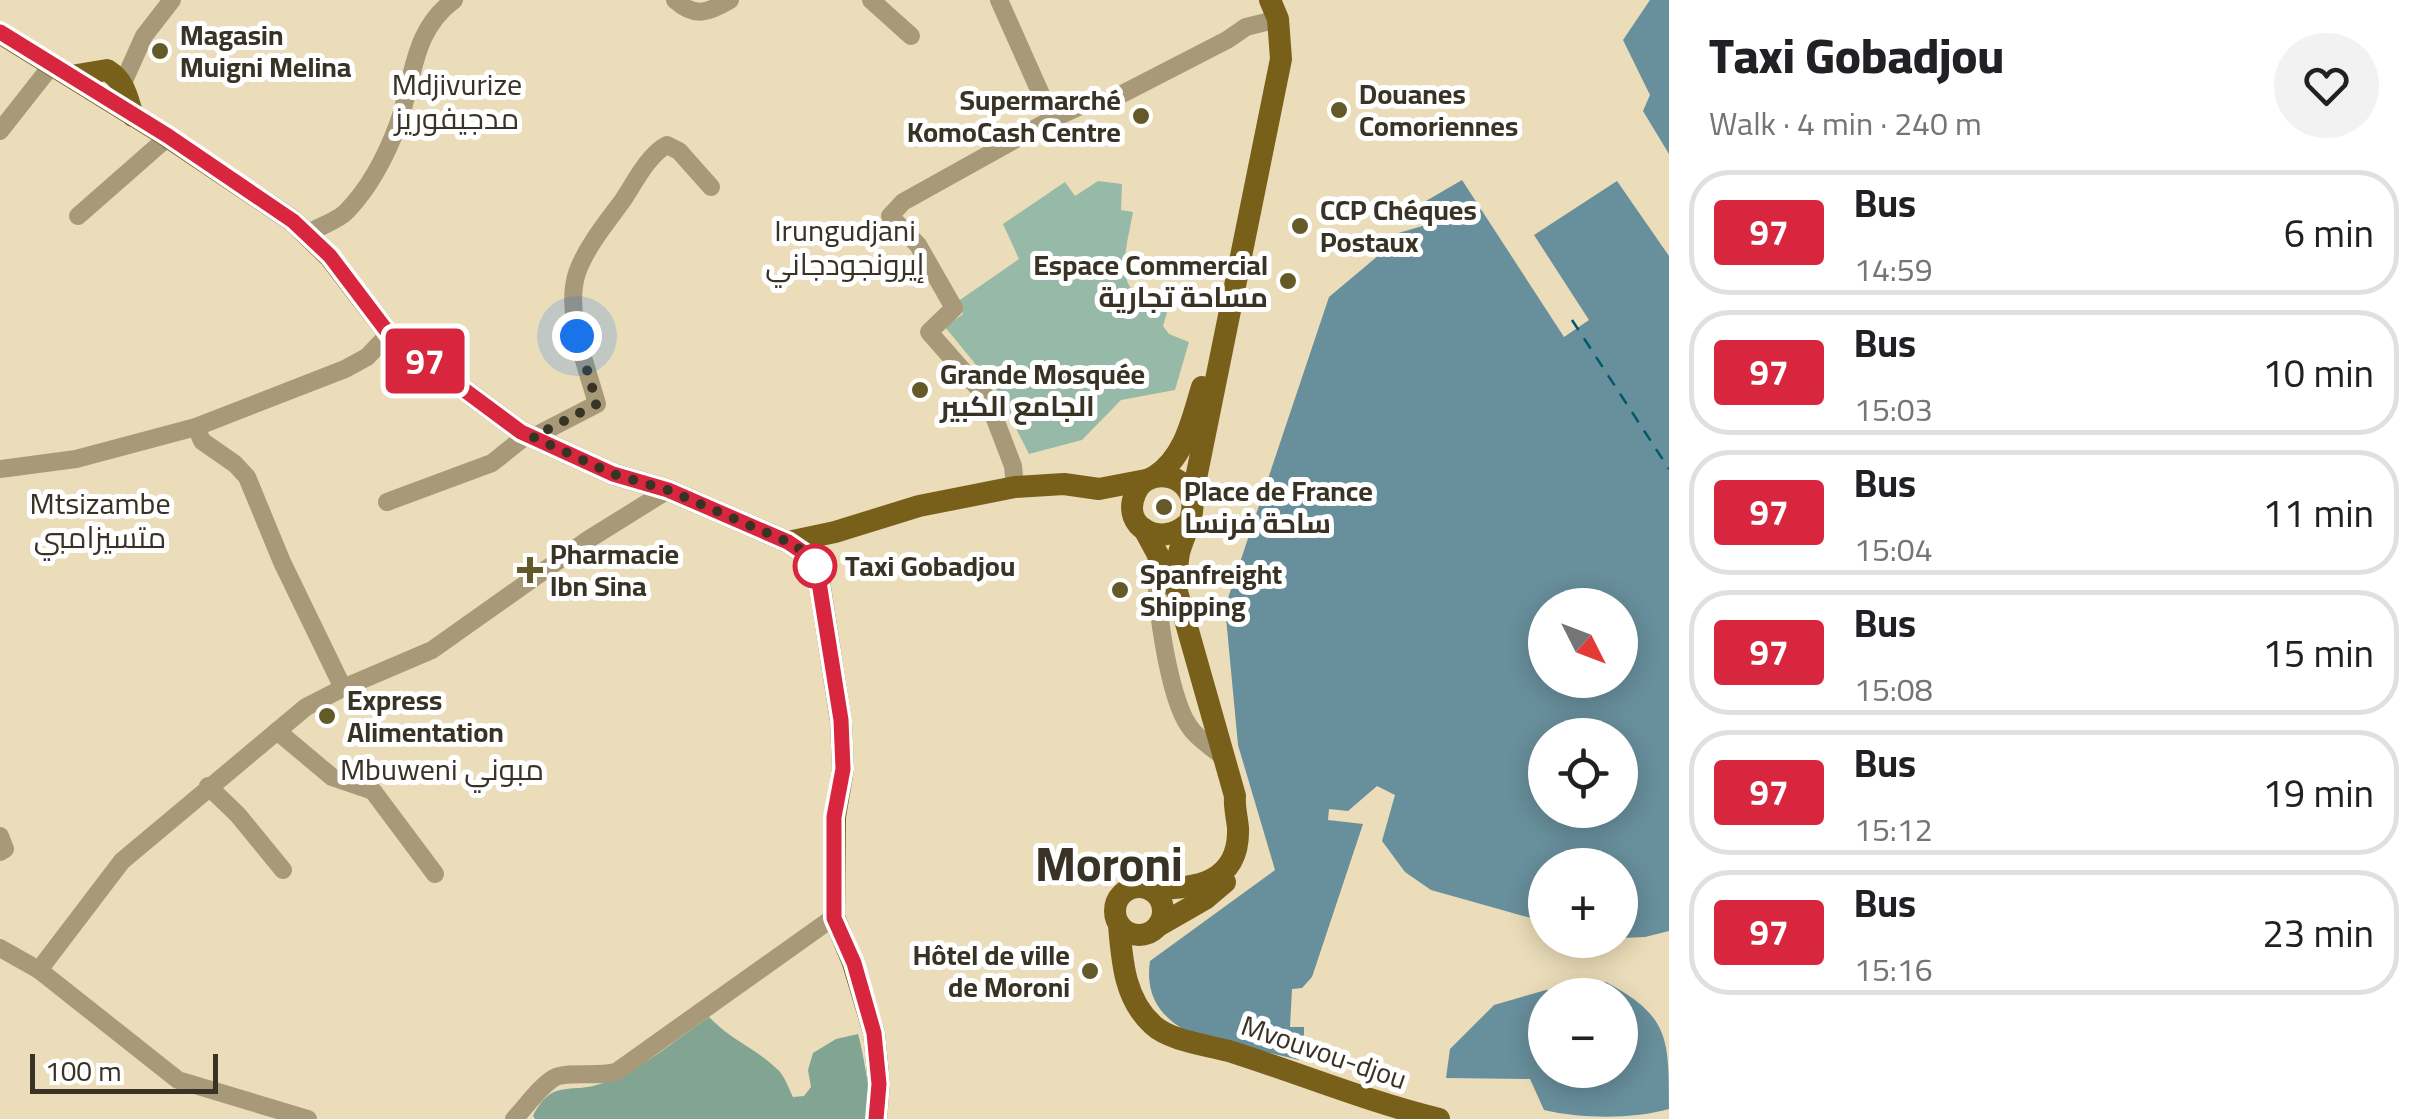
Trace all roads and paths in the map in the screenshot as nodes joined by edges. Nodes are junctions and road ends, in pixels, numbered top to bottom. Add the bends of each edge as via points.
1 (172, 0) edge
2 (454, 0) edge
3 (675, 0) edge
4 (730, 0) edge
5 (871, 0) edge
6 (998, 0) edge
7 (1274, 10) edge
8 (0, 32) edge
9 (910, 36) dead end
10 (62, 70) junction
11 (114, 86) junction
12 (1052, 119) junction
13 (0, 131) edge
14 (168, 136) junction
15 (711, 188) dead end
16 (78, 216) dead end
17 (308, 234) junction
18 (389, 334) junction
19 (1223, 344) junction
20 (196, 428) junction
21 (530, 436) junction
22 (0, 469) edge
23 (1150, 478) junction
24 (1015, 486) junction
25 (1099, 489) junction
26 (668, 490) junction
27 (1192, 498) junction
28 (388, 502) dead end
29 (1138, 522) junction
30 (1186, 525) junction
31 (834, 532) junction
32 (788, 542) junction
33 (1157, 552) junction
34 (814, 564) junction
35 (1176, 588) junction
36 (342, 688) junction
37 (277, 731) junction
38 (1224, 757) junction
39 (208, 786) junction
40 (1235, 796) junction
41 (0, 836) edge
42 (0, 852) edge
43 (283, 870) dead end
44 (435, 874) dead end
45 (1151, 890) junction
46 (834, 918) junction
47 (1119, 924) junction
48 (1154, 929) junction
49 (0, 948) edge
50 (39, 970) junction
51 (1190, 1039) junction
52 (308, 1119) edge
53 (514, 1119) edge
54 (876, 1119) edge
55 (1439, 1119) edge

1 - 11 street
2 - 17 street via 420,41 384,158 344,215
3 - 4 street via 700,14
5 - 9 street
6 - 12 street
7 - 12 street via 1124,93
7 - 19 main road via 1281,59
8 - 10 main road
10 - 11 main road
10 - 11 main road via 92,90
10 - 13 street
11 - 14 main road via 133,116
12 - 24 street via 902,202 890,216 918,246 954,308 929,332 987,398
14 - 16 street
14 - 17 main road
15 - 21 street via 679,151 667,145 658,150 599,234 575,285 577,336 597,404
17 - 18 main road
18 - 20 street via 345,370
18 - 21 main road
19 - 23 main road via 1181,447
19 - 27 main road
20 - 22 street via 76,459
20 - 36 street via 202,441 247,477
21 - 26 main road via 613,474
21 - 28 street via 492,464
23 - 25 main road
23 - 27 main road via 1182,482
23 - 29 main road via 1134,495
24 - 25 main road
24 - 31 main road
25 - 29 main road
26 - 32 main road
26 - 36 street via 432,650
27 - 30 main road
29 - 30 main road via 1152,534 1170,535
29 - 33 main road
30 - 35 main road
31 - 32 main road
31 - 34 main road
32 - 34 main road
33 - 35 main road
33 - 38 street via 1153,578 1183,716
34 - 46 main road via 841,720
35 - 38 main road
36 - 37 street
37 - 39 street
37 - 44 street via 332,776 373,791
38 - 40 main road
39 - 43 street
39 - 50 street via 122,861
40 - 45 main road via 1237,840 1225,869 1205,884
40 - 48 main road via 1250,832 1243,857 1220,888
41 - 42 street
45 - 47 main road via 1135,887 1121,894
45 - 48 main road via 1163,906
46 - 53 street via 616,1072 554,1078
46 - 54 main road via 874,1033
47 - 48 main road via 1137,935
47 - 51 main road, Mvouvou-djou via 1122,963 1138,1006 1165,1034
48 - 51 main road, Mvouvou-djou via 1136,954 1138,979 1154,1014
49 - 50 street
50 - 52 street via 178,1080
51 - 55 main road, Mvouvou-djou

